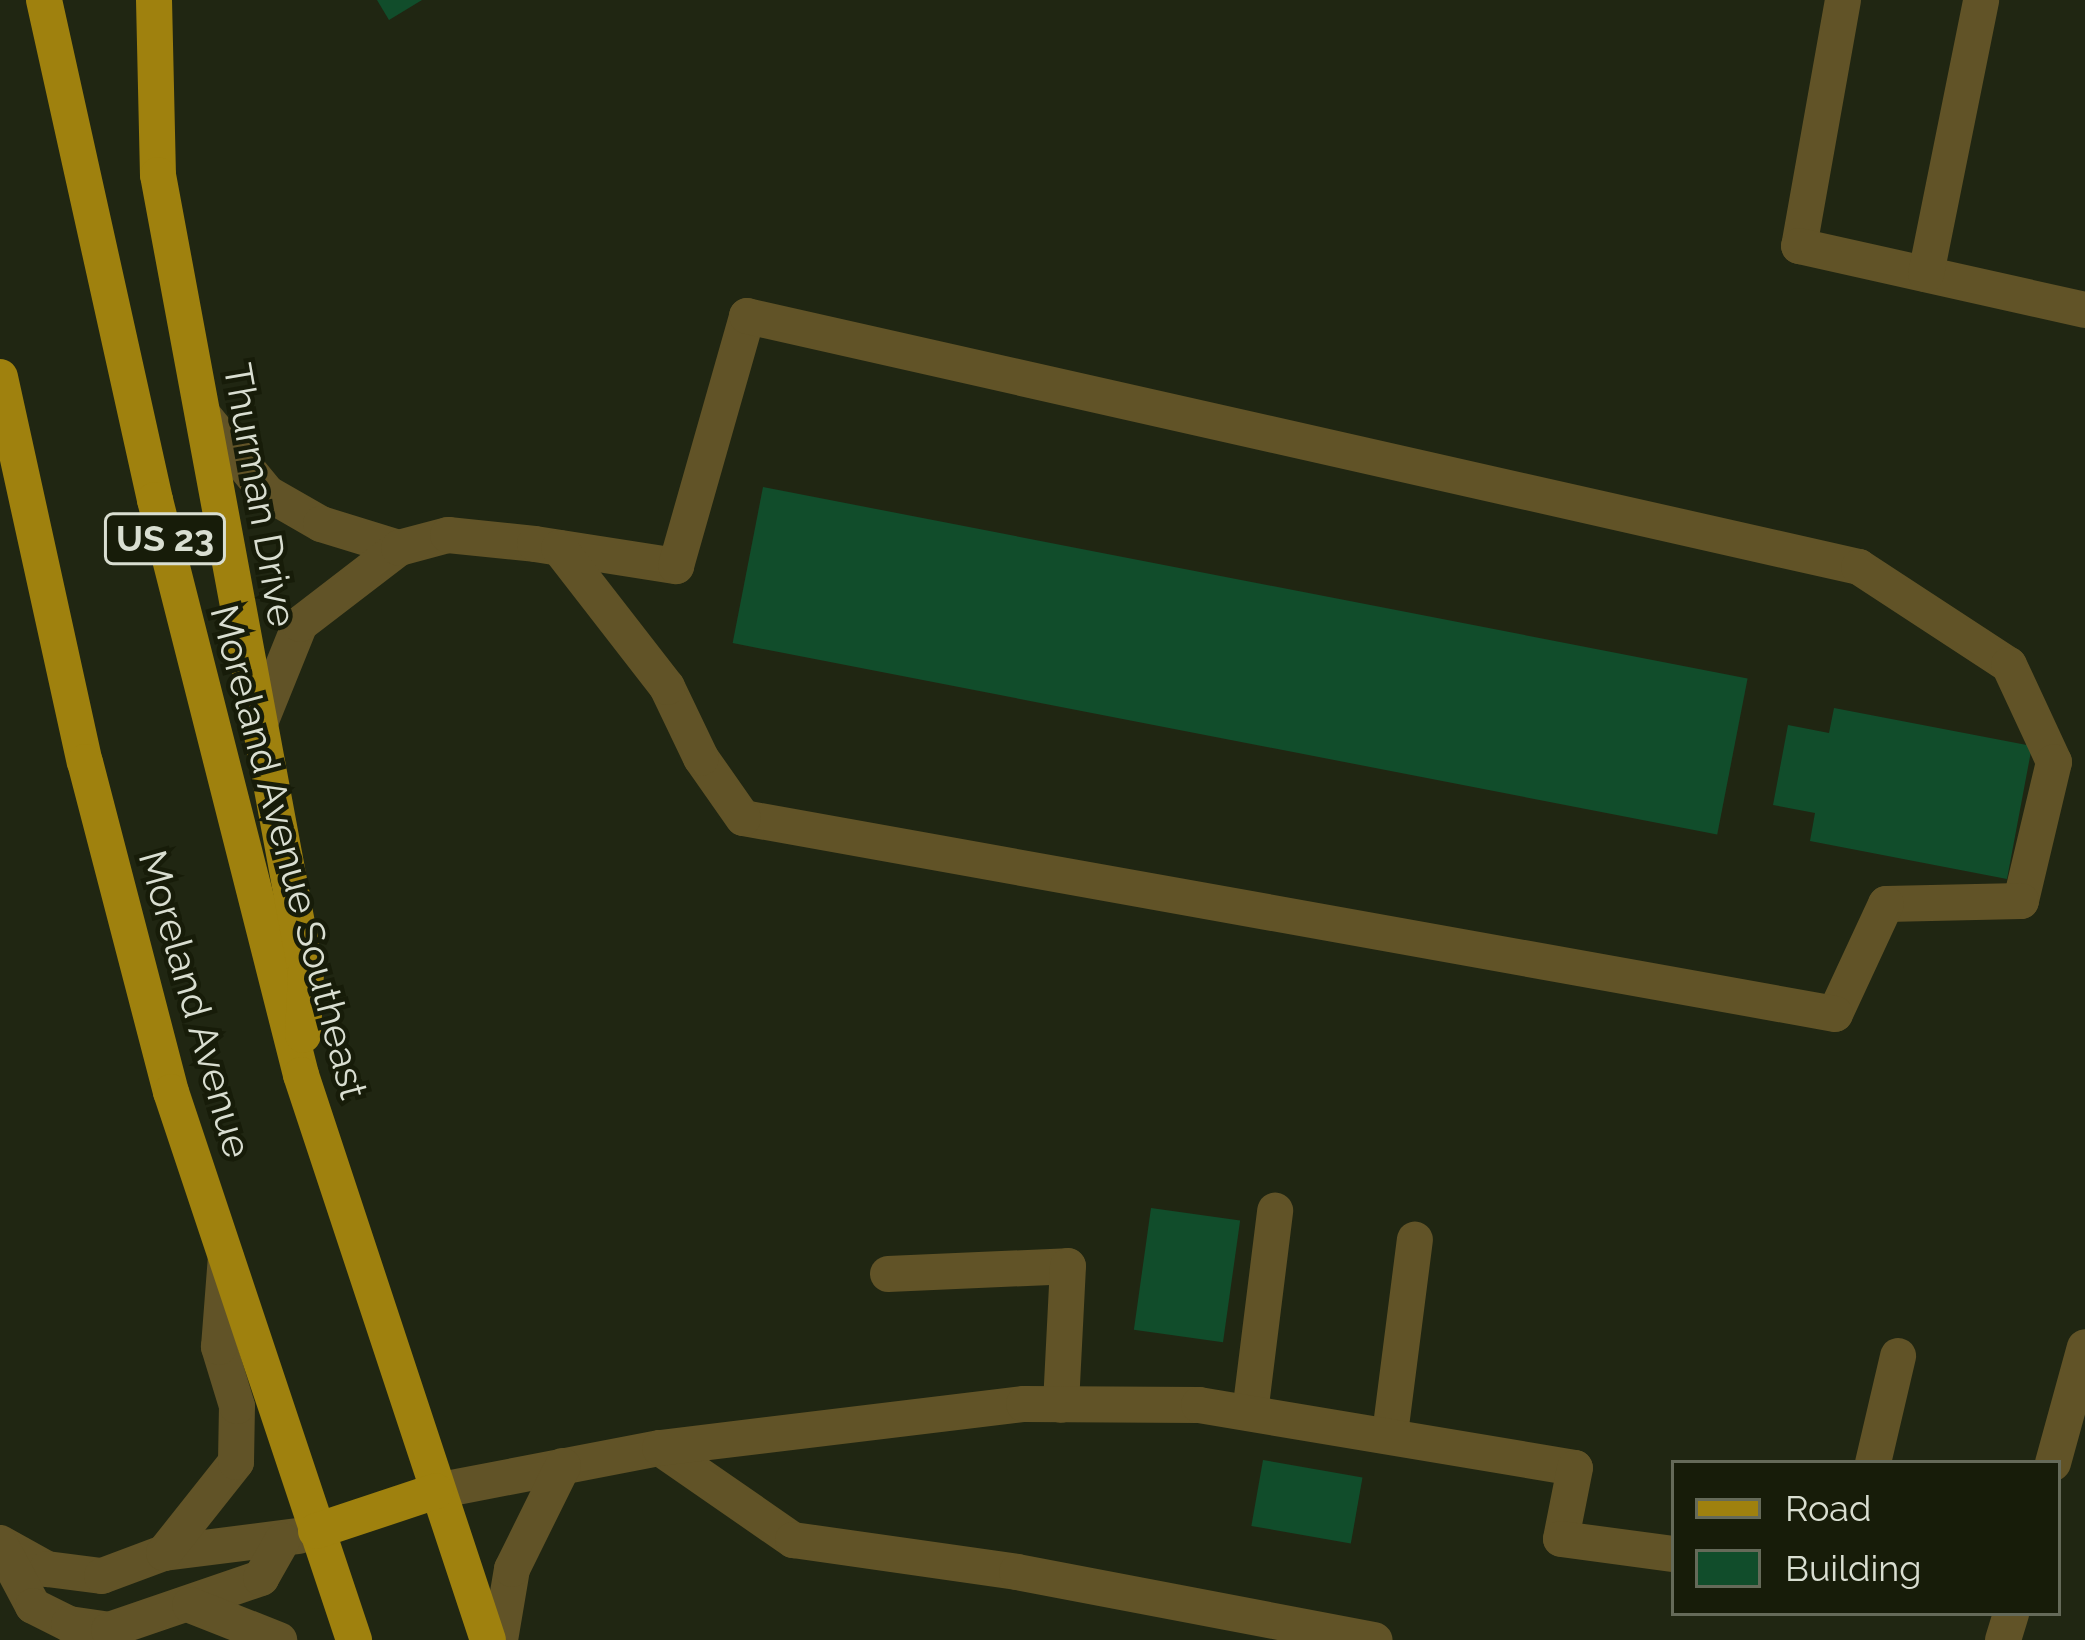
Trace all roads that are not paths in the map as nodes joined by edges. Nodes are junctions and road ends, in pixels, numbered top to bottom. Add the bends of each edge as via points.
1 (44, 0) edge
2 (154, 0) edge
3 (1843, 0) edge
4 (1981, 0) edge
5 (1926, 274) junction
6 (2085, 310) edge
7 (0, 377) edge
8 (203, 415) junction
9 (399, 548) junction
10 (559, 548) junction
11 (260, 722) junction
12 (301, 1075) junction
13 (1275, 1211) dead end
14 (1415, 1240) dead end
15 (226, 1257) junction
16 (888, 1274) dead end
17 (2085, 1347) edge
18 (1898, 1356) dead end
19 (1061, 1405) junction
20 (1250, 1413) junction
21 (1390, 1434) junction
22 (660, 1448) junction
23 (1874, 1460) edge
24 (2054, 1460) edge
25 (563, 1466) junction
26 (436, 1491) junction
27 (299, 1536) junction
28 (0, 1544) edge
29 (164, 1553) junction
30 (1671, 1554) edge
31 (190, 1605) junction
32 (1367, 1639) edge
33 (279, 1640) edge
34 (354, 1640) edge
35 (488, 1640) edge
36 (500, 1640) edge

1 - 12 main road, Moreland Avenue Southeast / US 23 via 155,500
2 - 8 main road, Thurman Drive via 158,176
3 - 5 street via 1799,246
4 - 5 street
5 - 6 street
7 - 15 main road, Moreland Avenue / US 23 via 85,762 171,1092
8 - 9 street via 267,493 321,524
8 - 11 main road, Thurman Drive
9 - 10 street via 448,535
9 - 11 street via 300,624
10 - 10 street via 676,566 747,316 1859,567 2009,664 2054,762 2021,901 1886,904 1835,1014 743,818 700,758 667,687
11 - 12 main road, Thurman Drive via 306,972
12 - 26 main road, Moreland Avenue Southeast / US 23
13 - 20 street
14 - 21 street
15 - 27 main road, Moreland Avenue / US 23
15 - 29 street via 219,1347 236,1406 236,1462
16 - 19 street via 1068,1266
17 - 24 street
18 - 23 street
19 - 20 street
19 - 22 street
20 - 21 street
21 - 30 street via 1575,1468 1561,1539
22 - 25 street
22 - 32 street via 793,1540
25 - 26 street
25 - 36 street via 512,1569
26 - 27 main road
26 - 35 main road, Moreland Avenue Southeast / US 23
27 - 29 street via 243,1537
27 - 31 street via 261,1578
27 - 34 main road, Moreland Avenue / US 23
28 - 29 street via 47,1569 102,1576
28 - 31 street via 33,1606 69,1624 109,1630
31 - 33 street

